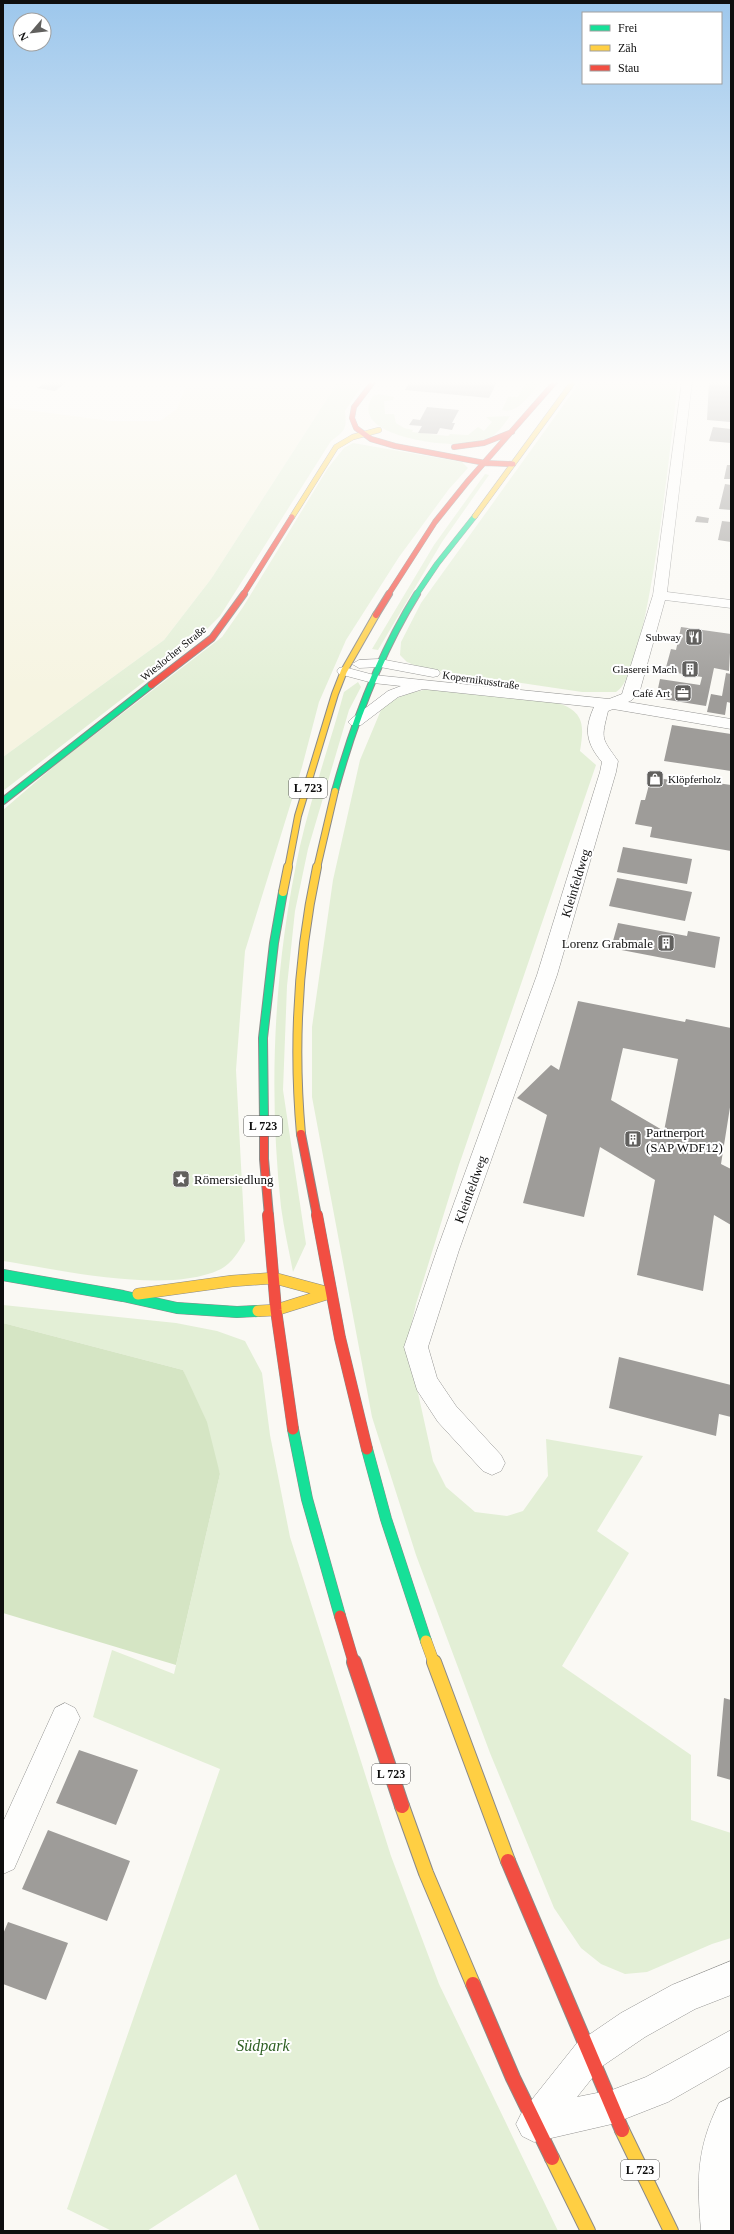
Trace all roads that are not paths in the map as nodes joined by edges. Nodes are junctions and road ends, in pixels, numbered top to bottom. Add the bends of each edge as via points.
1 (310, 486) edge
2 (464, 486) edge
3 (496, 486) edge
4 (674, 486) edge
5 (660, 595) junction
6 (731, 604) edge
7 (380, 663) junction
8 (346, 668) junction
9 (374, 679) junction
10 (423, 685) junction
11 (613, 704) junction
12 (356, 722) junction
13 (731, 724) edge
14 (3, 801) edge
15 (3, 1275) edge
16 (274, 1278) junction
17 (330, 1293) junction
18 (123, 1296) junction
19 (276, 1310) junction
20 (492, 1463) dead end
21 (65, 1718) dead end
22 (3, 1858) edge
23 (731, 1978) edge
24 (731, 2047) edge
25 (589, 2055) junction
26 (612, 2108) junction
27 (731, 2115) edge
28 (534, 2124) junction
29 (588, 2231) edge
30 (672, 2231) edge
31 (719, 2231) edge

1 - 14 main road, Wieslocher Straße via 235,608 212,638
2 - 8 main road, L 723 via 435,522 389,592
3 - 7 main road, L 723 via 426,581
4 - 5 street, Kleinfeldweg
5 - 6 street
5 - 11 street, Kleinfeldweg via 632,690 626,697
7 - 8 street, Kopernikusstraße
7 - 9 main road, L 723
7 - 11 street, Kopernikusstraße via 549,689
8 - 9 street, Kopernikusstraße
8 - 16 main road, L 723 via 335,694 298,816 270,973 263,1038 264,1151
9 - 10 street, Kopernikusstraße
9 - 12 main road, L 723
10 - 11 street, Kopernikusstraße
10 - 12 street, Kopernikusstraße via 393,694
11 - 13 street, Kopernikusstraße
11 - 20 street, Kleinfeldweg via 601,708 594,736 595,743 610,761 608,772 549,967 416,1347 426,1382 447,1414
12 - 17 main road, L 723 via 330,802 317,863 297,1006 296,1070 303,1139
15 - 18 main road
16 - 17 main road
16 - 18 main road
16 - 19 main road, L 723
17 - 19 main road
17 - 25 main road, L 723 via 351,1395 403,1573 516,1881
18 - 19 main road via 177,1308 237,1312
19 - 28 main road, L 723 via 289,1411 307,1500 328,1581 373,1723 426,1873
21 - 22 street
23 - 25 street via 684,1997 633,2025
24 - 26 street via 656,2090
25 - 26 main road, L 723
25 - 28 street
26 - 28 street
26 - 30 main road, L 723
27 - 31 street via 724,2128 715,2163
28 - 29 main road, L 723

